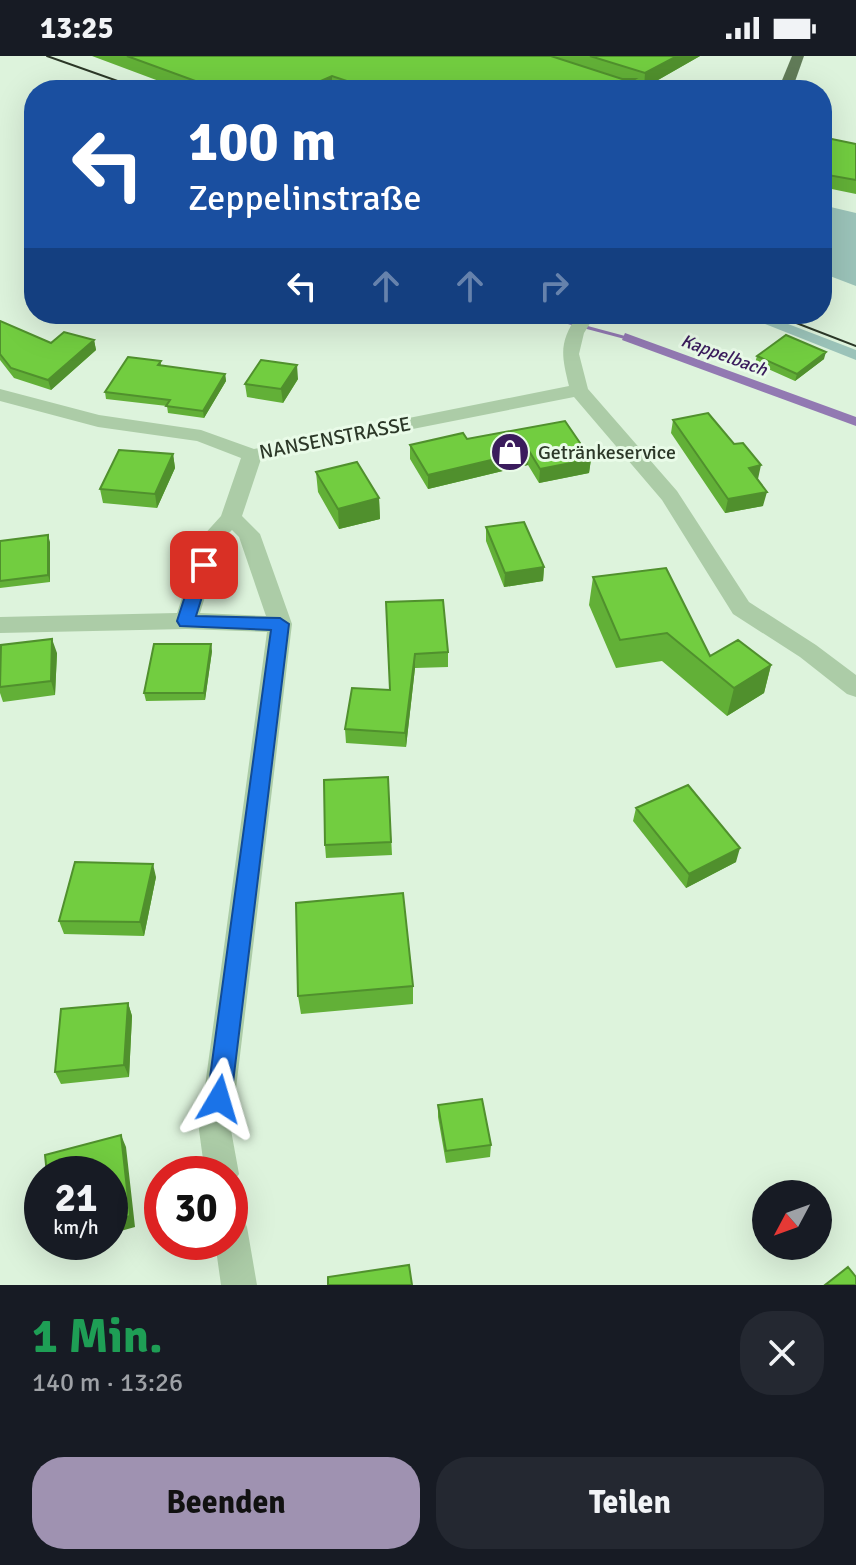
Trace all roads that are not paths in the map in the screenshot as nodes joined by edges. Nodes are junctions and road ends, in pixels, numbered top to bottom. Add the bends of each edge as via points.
1 (798, 56) edge
2 (789, 80) edge
3 (581, 324) edge
4 (579, 390) junction
5 (0, 395) edge
6 (252, 455) junction
7 (231, 518) junction
8 (186, 621) junction
9 (280, 624) junction
10 (0, 625) edge
11 (856, 688) edge
12 (219, 1156) edge
13 (235, 1260) edge
14 (239, 1285) edge

1 - 2 main road
3 - 4 street via 570,354
4 - 6 street, NANSENSTRASSE
4 - 11 street via 670,496 741,608
5 - 6 street, NANSENSTRASSE via 98,421 201,436
6 - 7 street
7 - 8 street via 213,537
7 - 9 street via 249,534
8 - 9 street
8 - 10 street
9 - 12 street via 215,1130
13 - 14 street

